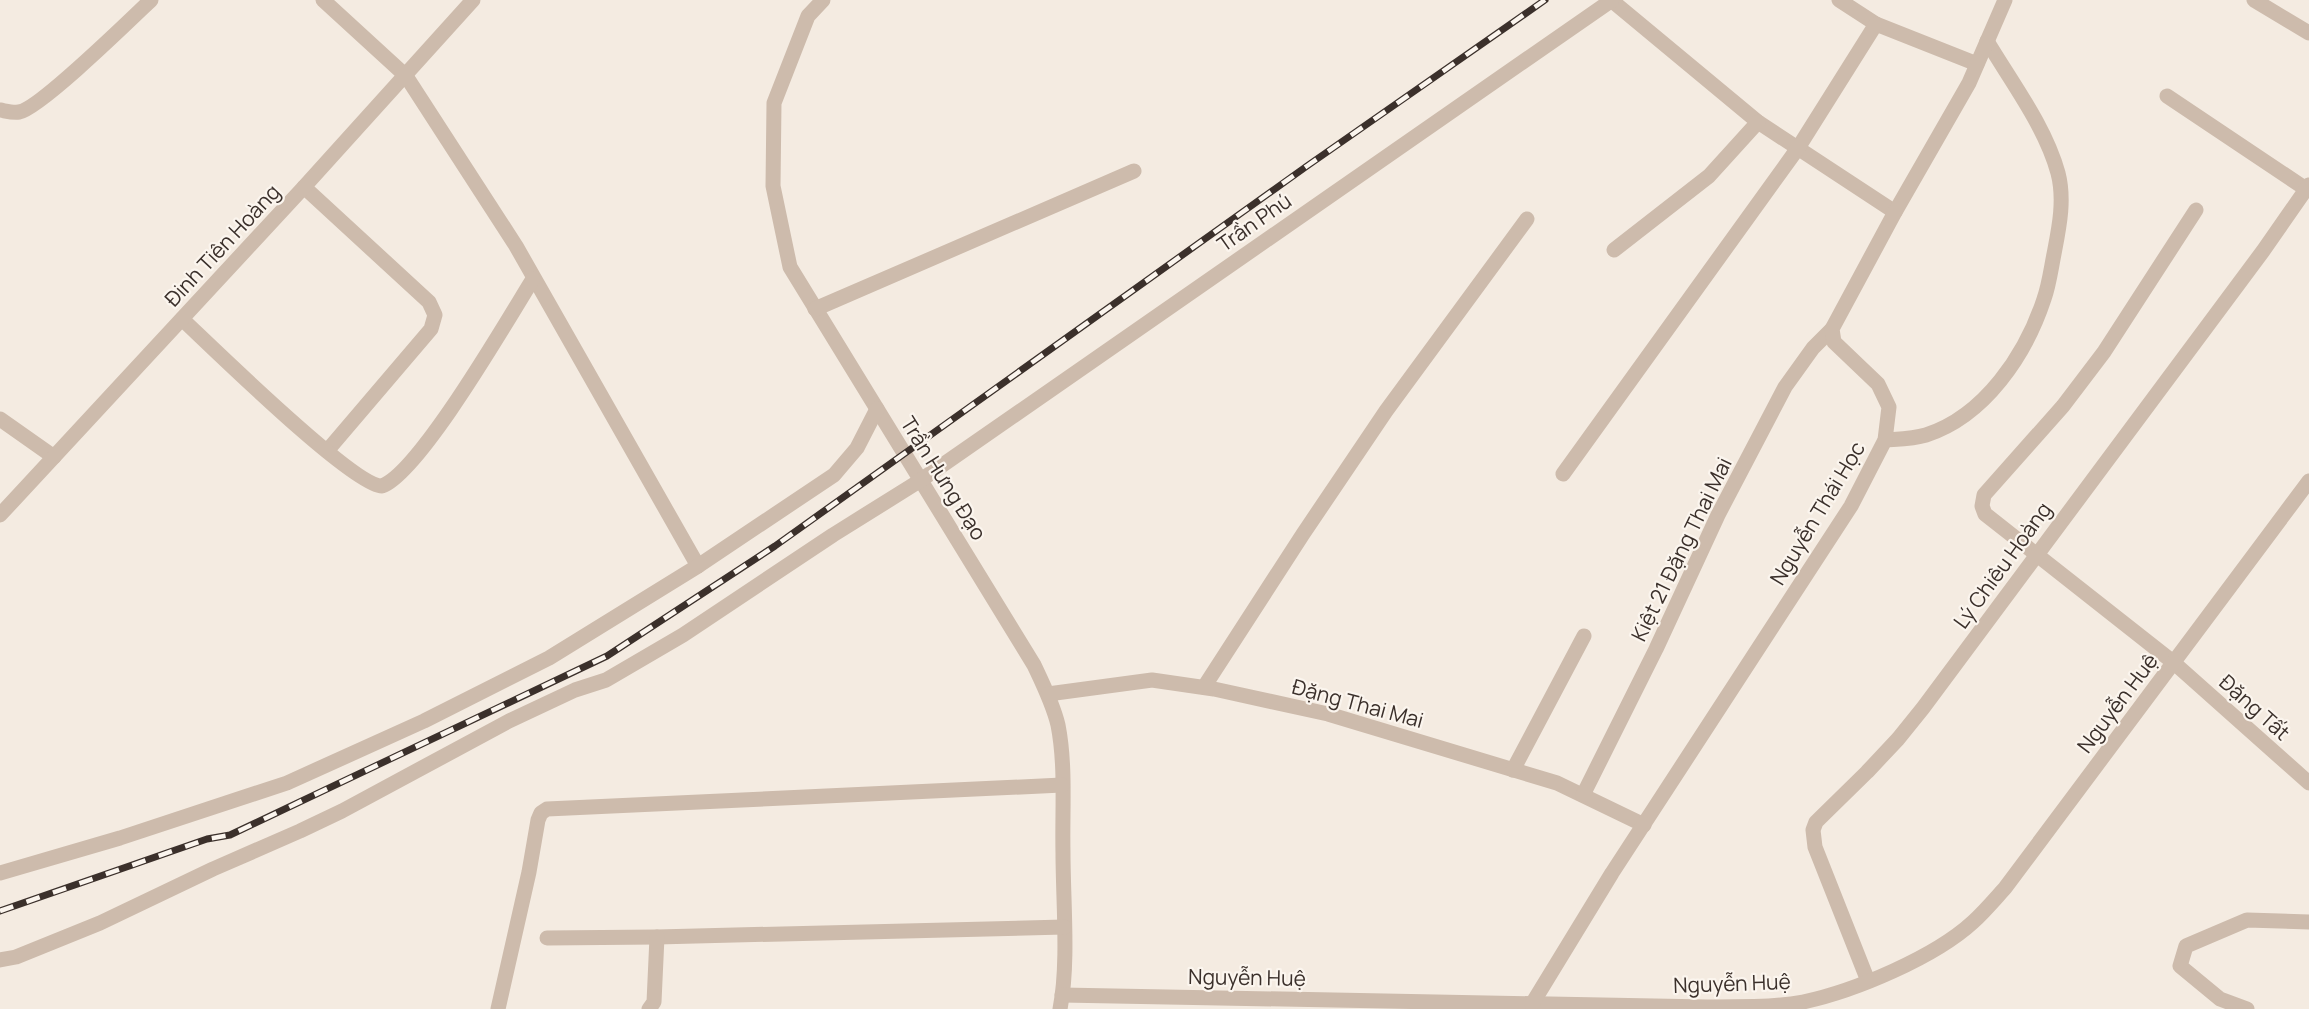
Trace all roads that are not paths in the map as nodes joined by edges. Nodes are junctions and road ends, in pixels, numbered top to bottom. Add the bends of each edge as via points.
1 (151, 0) edge
2 (323, 0) edge
3 (473, 0) edge
4 (823, 0) edge
5 (1612, 0) edge
6 (1839, 0) edge
7 (2005, 0) edge
8 (2254, 0) edge
9 (1876, 24) junction
10 (2309, 33) edge
11 (1987, 41) junction
12 (1977, 64) junction
13 (406, 76) junction
14 (2167, 96) dead end
15 (0, 110) edge
16 (1758, 122) junction
17 (1798, 148) junction
18 (1134, 171) dead end
19 (304, 187) junction
20 (2308, 187) edge
21 (2196, 210) dead end
22 (1895, 212) junction
23 (1527, 219) dead end
24 (1614, 250) dead end
25 (533, 279) junction
26 (815, 309) junction
27 (182, 319) junction
28 (1832, 329) junction
29 (877, 410) junction
30 (0, 419) edge
31 (1886, 440) junction
32 (327, 451) junction
33 (54, 457) junction
34 (1563, 474) dead end
35 (921, 480) junction
36 (2309, 481) edge
37 (0, 515) edge
38 (2036, 554) junction
39 (698, 566) junction
40 (1584, 636) dead end
41 (2173, 662) junction
42 (1204, 687) junction
43 (1048, 694) junction
44 (1512, 770) junction
45 (2309, 783) edge
46 (1062, 785) junction
47 (1583, 795) junction
48 (1644, 825) junction
49 (0, 873) edge
50 (2309, 922) edge
51 (1064, 927) junction
52 (657, 937) junction
53 (547, 938) dead end
54 (0, 960) edge
55 (1868, 981) junction
56 (1062, 1004) edge
57 (1532, 1004) junction
58 (1707, 1008) edge
59 (498, 1009) edge
60 (650, 1009) edge
61 (2247, 1009) edge

1 - 15 street via 36,102 20,112
2 - 13 street
3 - 13 street, Đinh Tiên Hoàng
4 - 26 street, Trần Hưng Đạo via 808,16 774,103 772,186 790,267
5 - 16 street
5 - 35 street, Trần Phú
6 - 9 street
7 - 11 street
8 - 10 street
9 - 12 street
9 - 17 street
11 - 12 street
11 - 31 street via 2033,118 2059,181 2061,212 2045,298 2018,355 1978,404 1933,432
12 - 22 street
13 - 19 street, Đinh Tiên Hoàng
13 - 25 street via 516,246
14 - 20 street
16 - 17 street
16 - 24 street via 1709,176
17 - 22 street
17 - 34 street
18 - 26 street
19 - 27 street, Đinh Tiên Hoàng
19 - 32 street via 429,302 435,315 431,329
20 - 38 street, Lý Chiêu Hoàng
21 - 38 street, Đặng Tất via 2104,352 2063,406 1984,495 1984,514
22 - 28 street
23 - 42 street via 1386,411
25 - 32 street via 459,397 398,476 377,486
25 - 39 street
26 - 29 street, Trần Hưng Đạo
27 - 32 street
27 - 33 street, Đinh Tiên Hoàng
28 - 31 street, Nguyễn Thái Học via 1834,342 1878,384 1889,407
28 - 47 street, Kiệt 21 Đặng Thai Mai via 1785,387 1718,514
29 - 35 street, Trần Hưng Đạo
29 - 39 street via 857,448 834,475
30 - 33 street
31 - 48 street, Nguyễn Thái Học via 1851,506
33 - 37 street, Đinh Tiên Hoàng
35 - 43 street, Trần Hưng Đạo via 1035,665
35 - 54 street, Trần Phú via 683,635 606,680 509,721 300,831 100,923
36 - 41 street, Nguyễn Huệ
38 - 41 street, Đặng Tất
38 - 55 street, Lý Chiêu Hoàng via 1899,739 1816,822 1815,847
39 - 49 street via 549,658 424,721 287,783
40 - 44 street
41 - 45 street, Đặng Tất
41 - 55 street, Nguyễn Huệ via 2006,888 1972,923 1930,952
42 - 43 street, Đặng Thai Mai via 1152,680
42 - 44 street, Đặng Thai Mai via 1328,714
43 - 46 street, Trần Hưng Đạo via 1058,724
44 - 47 street, Đặng Thai Mai
46 - 51 street, Trần Hưng Đạo
46 - 59 street via 547,809 538,819
47 - 48 street, Đặng Thai Mai
48 - 57 street, Nguyễn Thái Học
50 - 61 street via 2247,920 2186,946 2180,966 2220,999
51 - 52 street
51 - 56 street, Trần Hưng Đạo
52 - 53 street
52 - 60 street via 654,1002
55 - 58 street, Nguyễn Huệ via 1803,1002
56 - 57 street, Nguyễn Huệ
57 - 58 street, Nguyễn Huệ

